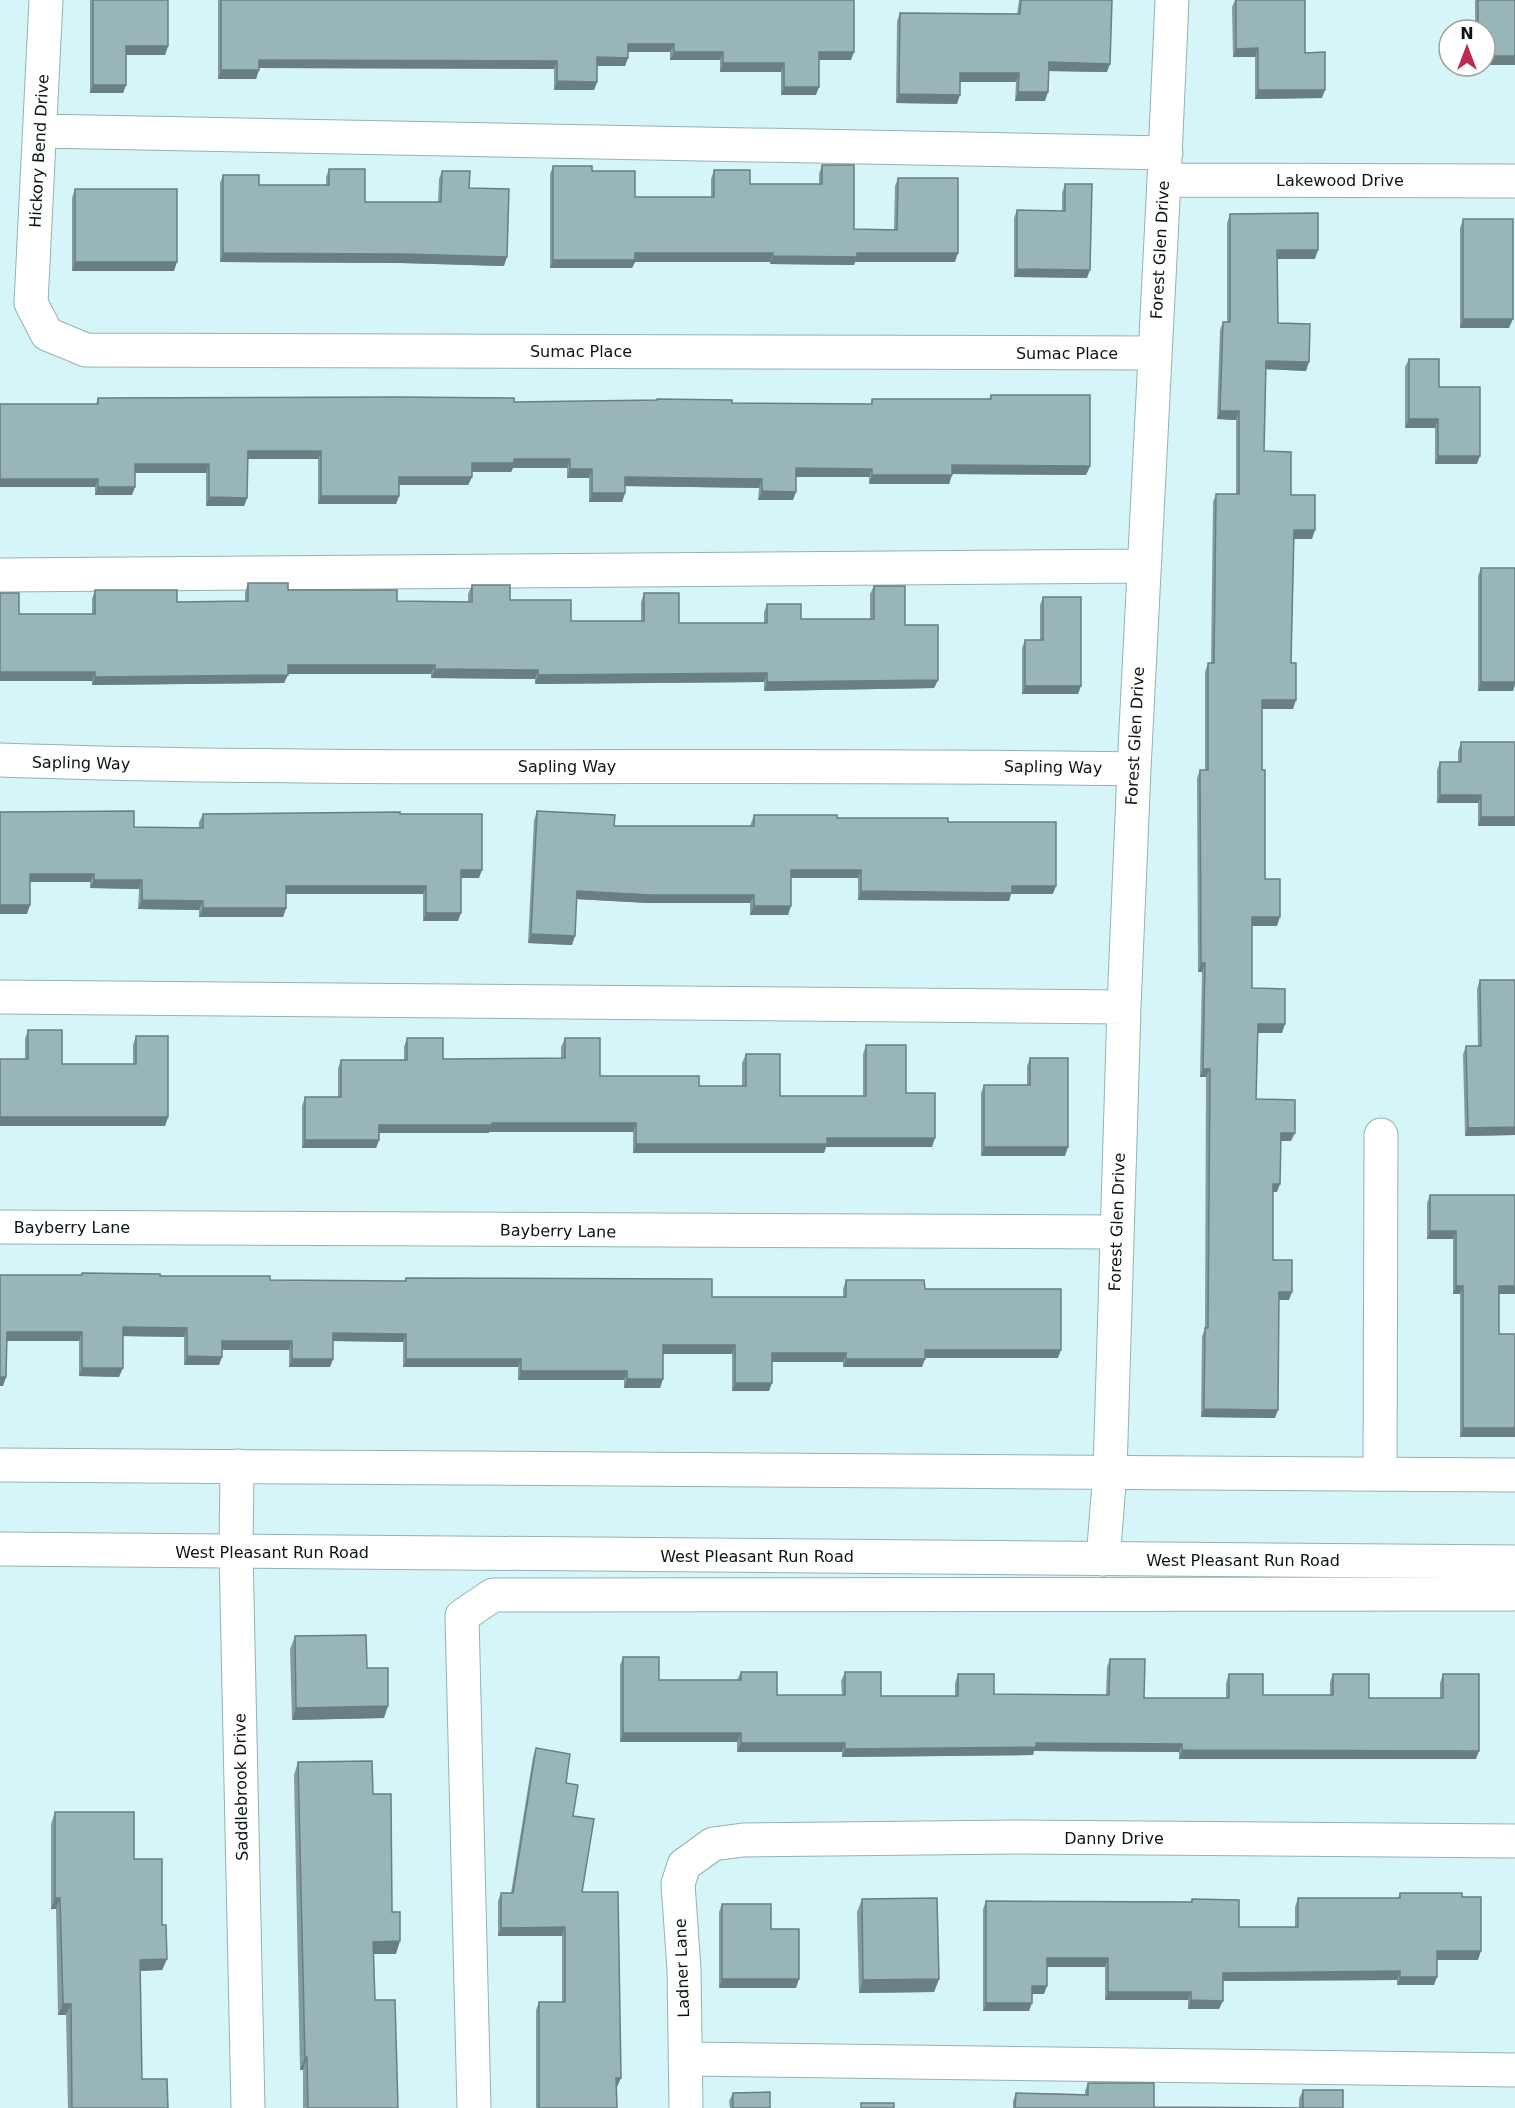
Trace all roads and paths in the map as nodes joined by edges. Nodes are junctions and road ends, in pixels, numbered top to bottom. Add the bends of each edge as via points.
1 (46, 0) edge
2 (1172, 0) edge
3 (40, 131) junction
4 (1165, 166) junction
5 (1515, 181) edge
6 (31, 303) joint
7 (1154, 353) junction
8 (1143, 566) junction
9 (0, 575) edge
10 (0, 760) edge
11 (1134, 769) junction
12 (0, 997) edge
13 (1124, 1007) junction
14 (1382, 1136) dead end
15 (0, 1227) edge
16 (1116, 1232) junction
17 (0, 1465) edge
18 (237, 1466) junction
19 (1110, 1472) junction
20 (1380, 1474) junction
21 (1515, 1475) edge
22 (0, 1549) edge
23 (236, 1551) junction
24 (1103, 1559) junction
25 (1515, 1562) edge
26 (1515, 1594) edge
27 (1515, 1841) edge
28 (713, 1844) joint
29 (685, 2059) junction
30 (1515, 2070) edge
31 (248, 2108) edge
32 (474, 2108) edge
33 (686, 2108) edge

1 - 3 street, Hickory Bend Drive
2 - 4 street, Forest Glen Drive
3 - 4 street, Lakewood Drive
3 - 6 street, Hickory Bend Drive
4 - 5 street, Lakewood Drive
4 - 7 street, Forest Glen Drive
6 - 7 street, Sumac Place via 47,334 86,350
7 - 8 street, Forest Glen Drive
8 - 9 street
8 - 11 street, Forest Glen Drive
10 - 11 street, Sapling Way via 354,766 952,765
11 - 13 street, Forest Glen Drive
12 - 13 street
13 - 16 street, Forest Glen Drive
14 - 20 street
15 - 16 street, Bayberry Lane
16 - 19 street, Forest Glen Drive
17 - 18 street
18 - 19 street
18 - 23 street, Saddlebrook Drive
19 - 20 street
19 - 24 street, Forest Glen Drive
20 - 21 street
22 - 23 street, West Pleasant Run Road
23 - 24 street, West Pleasant Run Road
23 - 31 street, Saddlebrook Drive
24 - 25 street, West Pleasant Run Road
26 - 32 street via 493,1594 462,1616
27 - 28 street, Danny Drive via 1015,1837 743,1840
28 - 29 street, Ladner Lane via 684,1864 678,1884
29 - 30 street
29 - 33 street, Ladner Lane

